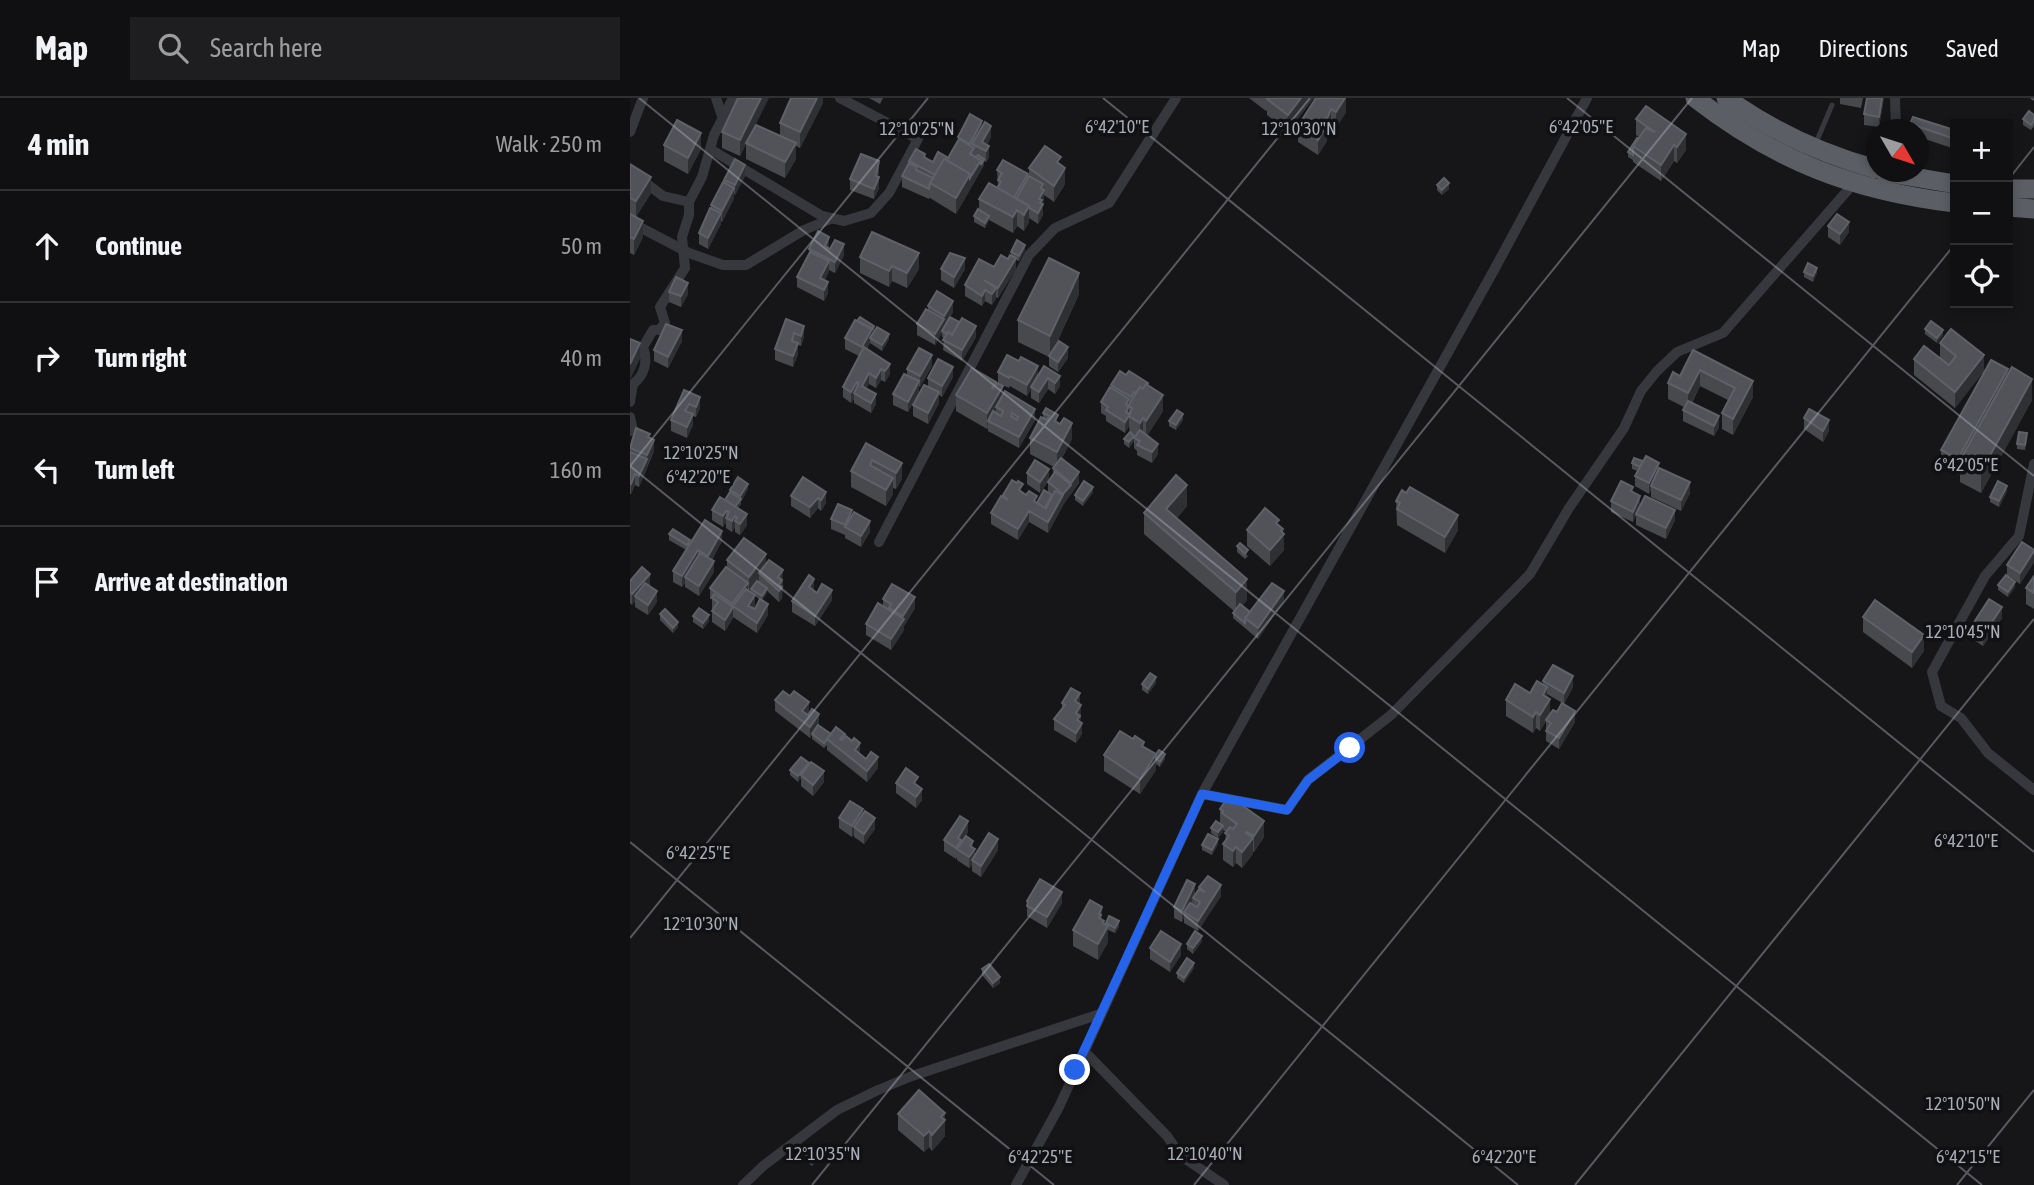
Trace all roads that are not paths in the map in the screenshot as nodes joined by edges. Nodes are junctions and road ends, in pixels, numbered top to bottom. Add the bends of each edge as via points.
1 (643, 98) edge
2 (716, 98) edge
3 (733, 98) edge
4 (840, 98) edge
5 (1176, 98) edge
6 (1587, 98) edge
7 (1695, 98) edge
8 (1726, 98) edge
9 (1897, 99) edge
10 (1832, 105) dead end
11 (723, 118) junction
12 (1896, 119) edge
13 (630, 132) edge
14 (1814, 148) junction
15 (710, 149) junction
16 (1866, 165) edge
17 (630, 172) edge
18 (1929, 179) edge
19 (1854, 183) junction
20 (1950, 183) edge
21 (2013, 189) edge
22 (2034, 189) edge
23 (689, 202) junction
24 (1950, 202) edge
25 (2013, 207) edge
26 (2034, 209) edge
27 (833, 218) junction
28 (630, 222) edge
29 (683, 249) junction
30 (630, 402) edge
31 (630, 416) edge
32 (630, 431) edge
33 (2034, 464) edge
34 (879, 542) dead end
35 (2034, 790) edge
36 (1202, 794) junction
37 (1100, 1013) junction
38 (1084, 1051) junction
39 (743, 1185) edge
40 (1016, 1185) edge
41 (1224, 1185) edge

1 - 13 street
2 - 11 street
3 - 11 street
4 - 27 street via 918,139 889,193 871,213 844,221
5 - 34 street via 1109,203 1055,228 1028,255
6 - 36 street
7 - 19 highway via 1779,154
8 - 14 highway
9 - 12 street
10 - 14 lane
11 - 15 street
14 - 16 highway
15 - 23 street
15 - 27 street via 822,216
17 - 23 street via 663,196
18 - 20 highway
19 - 24 highway
19 - 36 street via 1723,333 1677,352 1657,371 1536,566 1391,716 1308,780 1287,810
21 - 22 highway
23 - 29 street
25 - 26 highway
27 - 29 street via 746,265 723,265
28 - 29 street
29 - 30 street via 684,268 660,307 665,323 653,330 643,347 646,361 641,378 633,384
31 - 32 street via 634,430
33 - 35 street via 2019,536 1985,576 1932,672 1941,706 1961,718 1988,753
36 - 37 street
37 - 38 street
37 - 39 street via 878,1090 837,1110
38 - 40 street
38 - 41 street via 1159,1127 1180,1155

